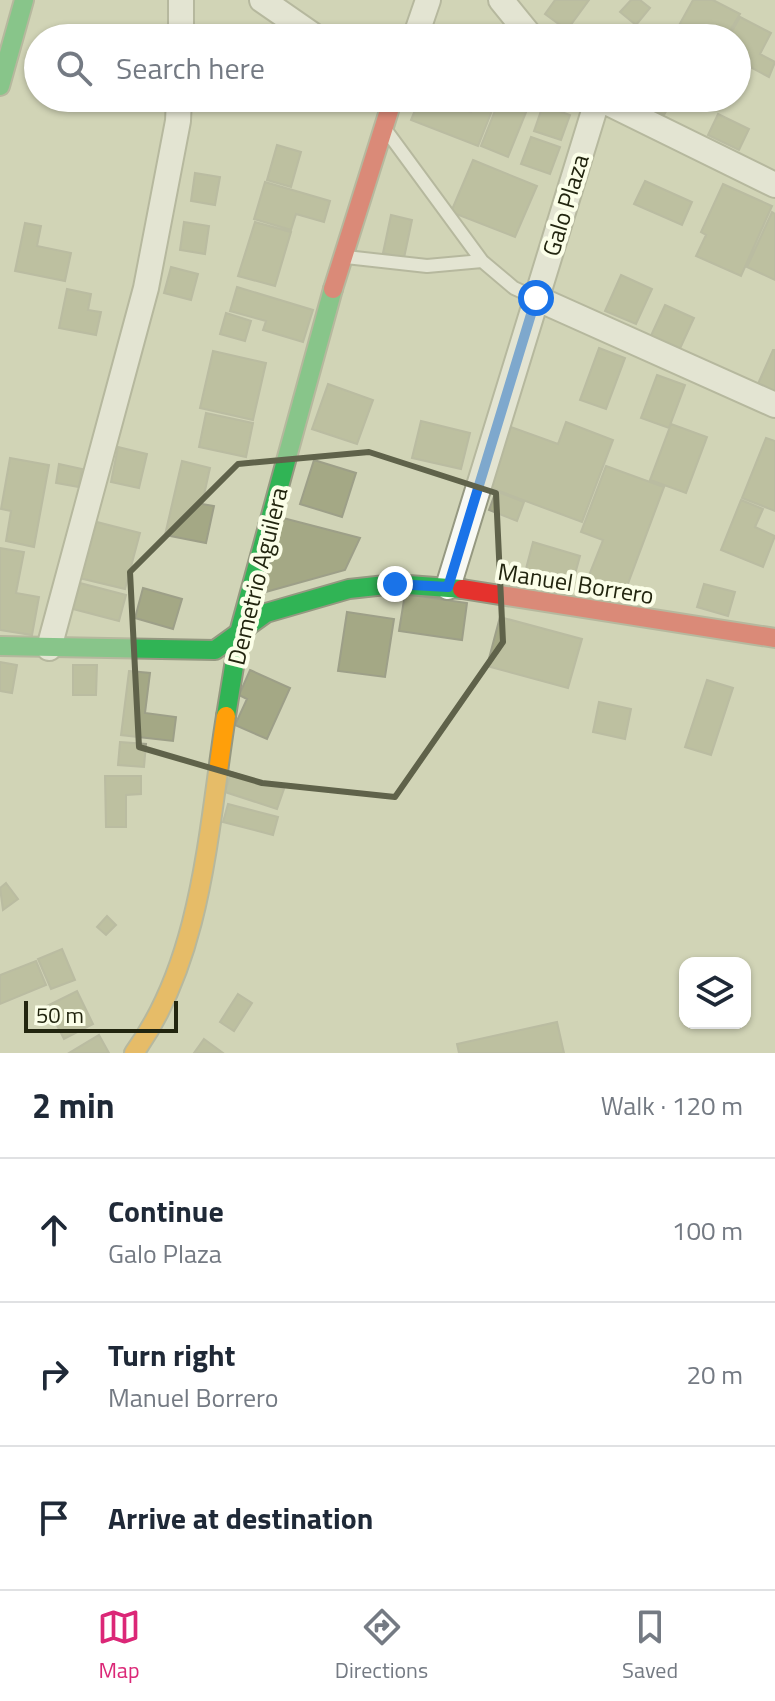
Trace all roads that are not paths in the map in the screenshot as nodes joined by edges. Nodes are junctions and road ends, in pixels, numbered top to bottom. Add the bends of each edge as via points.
1 (24, 0) edge
2 (181, 0) edge
3 (262, 0) edge
4 (428, 0) edge
5 (501, 0) edge
6 (181, 24) edge
7 (297, 24) edge
8 (420, 24) edge
9 (521, 24) edge
10 (0, 86) edge
11 (178, 112) edge
12 (389, 112) edge
13 (594, 112) edge
14 (626, 112) edge
15 (385, 129) junction
16 (775, 185) edge
17 (344, 257) junction
18 (482, 261) junction
19 (536, 298) junction
20 (775, 405) edge
21 (448, 587) junction
22 (240, 629) junction
23 (775, 638) edge
24 (0, 646) edge
25 (49, 648) junction
26 (134, 1053) edge

1 - 10 main road
2 - 6 street
3 - 7 street
4 - 8 street
5 - 9 street
11 - 25 street via 146,288
12 - 15 main road, Demetrio Aguilera
13 - 19 street, Galo Plaza
14 - 16 street
15 - 17 main road, Demetrio Aguilera
15 - 18 lane
17 - 18 lane via 427,266
17 - 22 main road, Demetrio Aguilera
18 - 19 lane via 514,288
19 - 20 street
19 - 21 street, Galo Plaza
21 - 22 main road, Manuel Borrero via 395,584 349,589 266,613
21 - 23 main road, Manuel Borrero
22 - 25 main road, Manuel Borrero via 215,650
22 - 26 main road, Demetrio Aguilera via 193,922 158,1020
24 - 25 main road, Manuel Borrero

